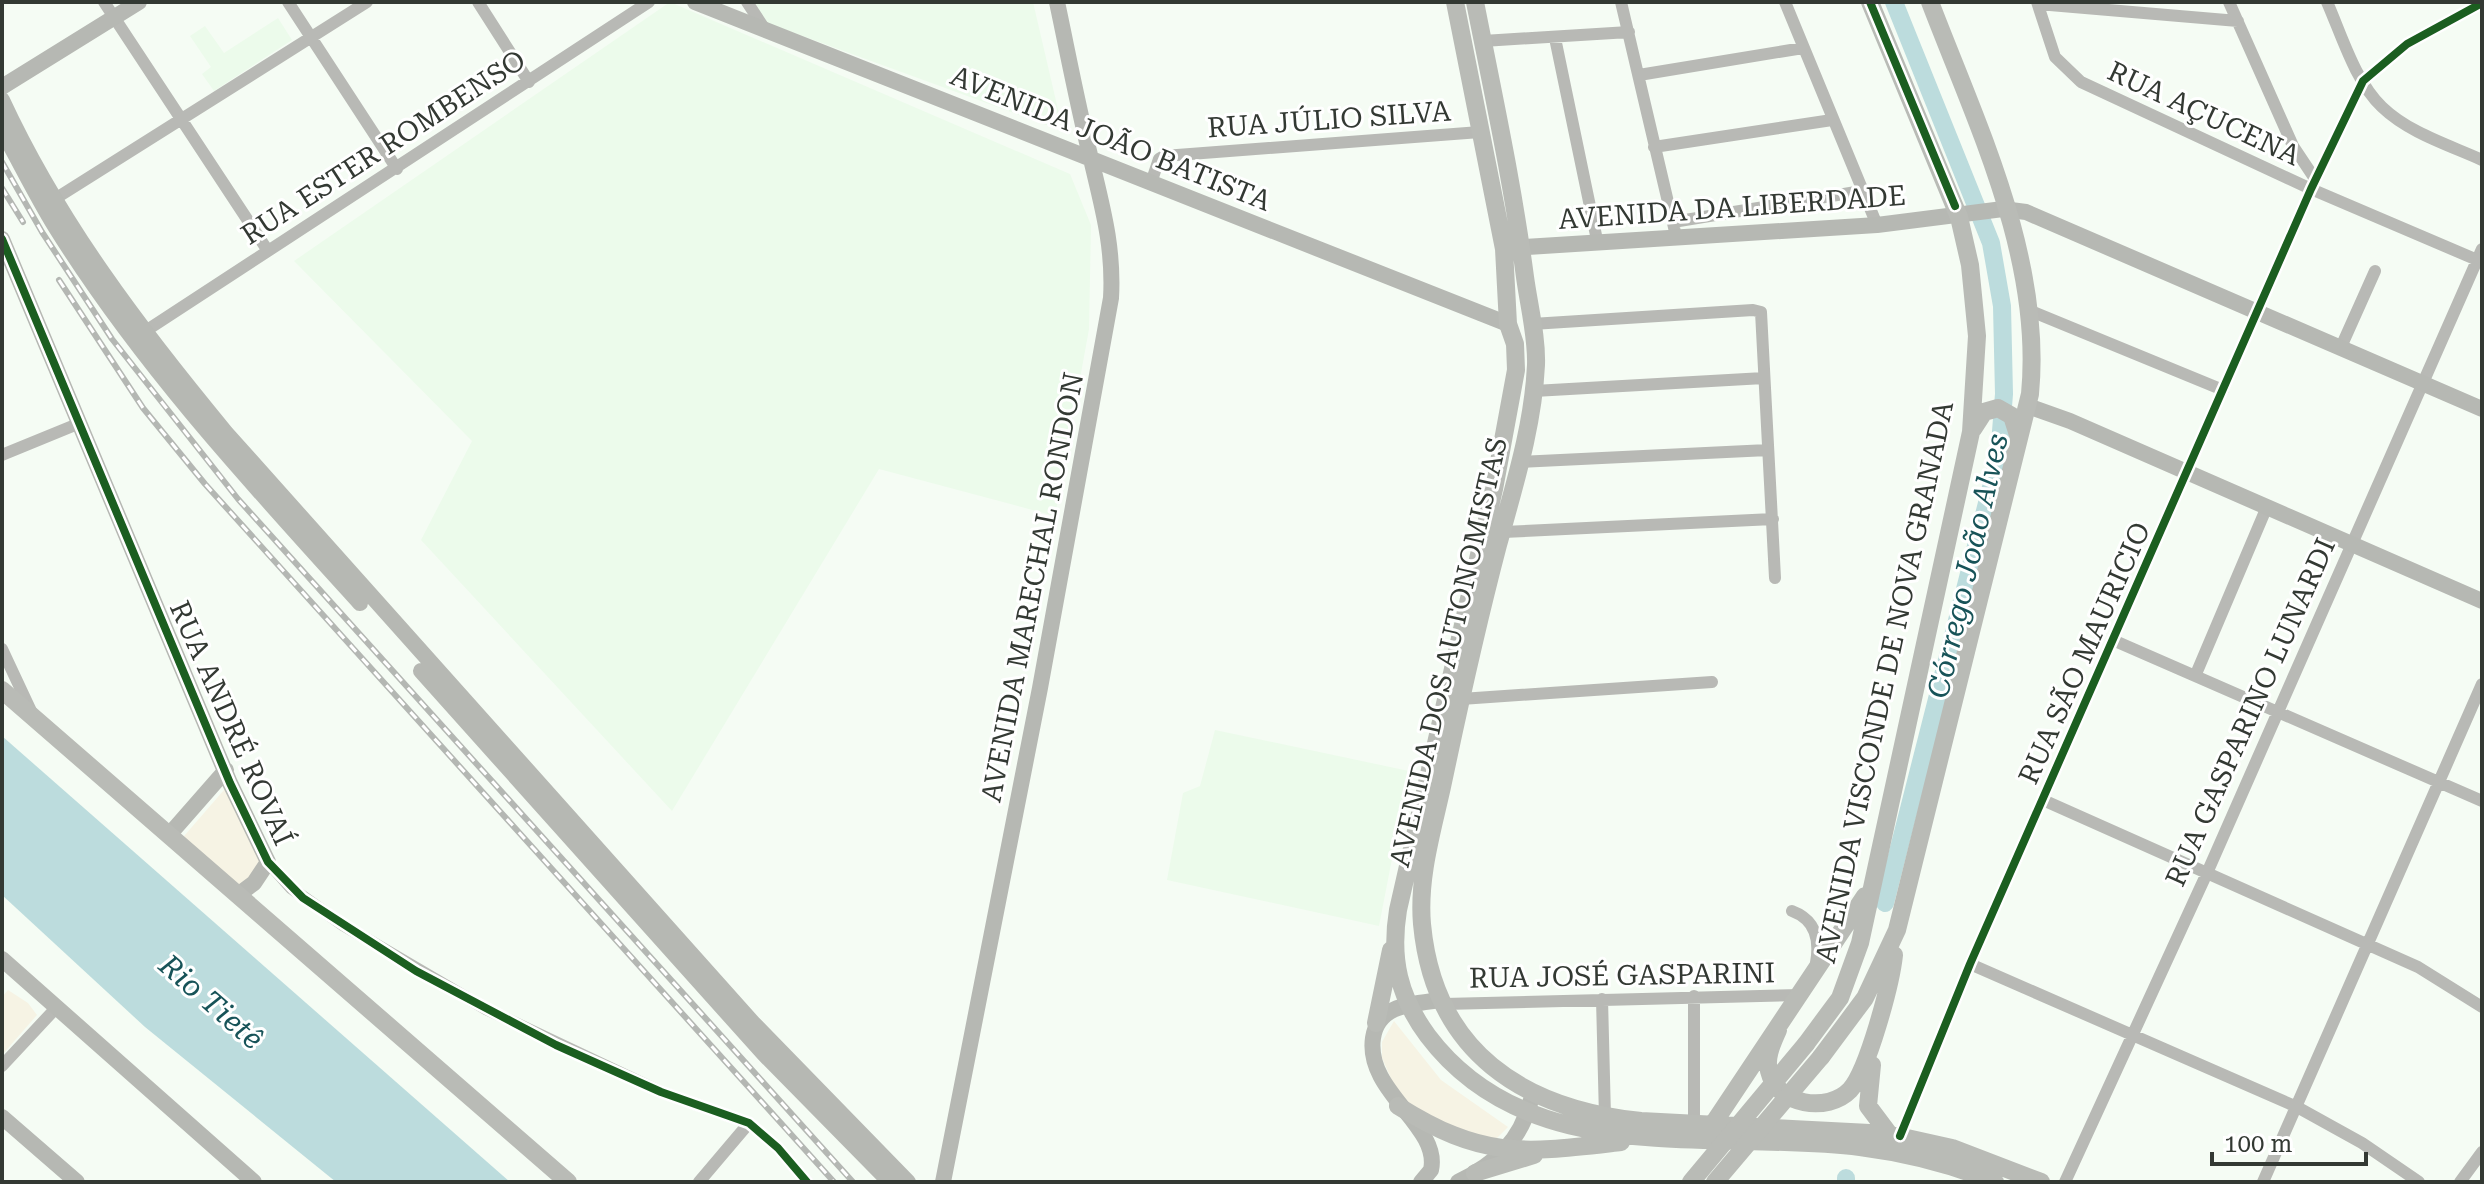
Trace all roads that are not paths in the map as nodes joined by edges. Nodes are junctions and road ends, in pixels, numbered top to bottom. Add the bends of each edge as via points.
1 (104, 2) edge
2 (139, 2) edge
3 (288, 2) edge
4 (367, 2) edge
5 (478, 2) edge
6 (649, 2) edge
7 (695, 2) edge
8 (747, 2) edge
9 (1057, 2) edge
10 (1455, 2) edge
11 (1475, 2) edge
12 (1621, 2) edge
13 (1785, 2) edge
14 (1870, 2) edge
15 (1930, 2) edge
16 (2229, 2) edge
17 (2327, 2) edge
18 (2038, 3) edge
19 (2482, 3) edge
20 (114, 17) junction
21 (2238, 21) junction
22 (764, 28) junction
23 (1629, 32) junction
24 (1555, 38) junction
25 (312, 39) junction
26 (1483, 41) junction
27 (1803, 48) junction
28 (1639, 75) junction
29 (2363, 81) junction
30 (529, 82) junction
31 (2, 87) edge
32 (2, 100) edge
33 (184, 120) junction
34 (1832, 120) junction
35 (2, 130) edge
36 (1480, 132) junction
37 (1654, 147) junction
38 (1090, 157) junction
39 (2482, 160) edge
40 (397, 169) junction
41 (1151, 183) junction
42 (2313, 184) junction
43 (1862, 191) junction
44 (49, 202) junction
45 (2006, 210) junction
46 (1966, 216) junction
47 (1877, 225) junction
48 (1674, 229) junction
49 (2, 239) edge
50 (1597, 240) junction
51 (1513, 248) junction
52 (268, 251) junction
53 (2480, 257) edge
54 (2375, 271) dead end
55 (2026, 309) junction
56 (2258, 311) junction
57 (1508, 324) junction
58 (1532, 324) junction
59 (139, 335) junction
60 (2341, 347) junction
61 (1536, 362) junction
62 (1764, 378) junction
63 (2421, 382) junction
64 (2223, 390) junction
65 (1534, 391) junction
66 (2028, 406) junction
67 (2482, 409) edge
68 (80, 423) junction
69 (1975, 427) junction
70 (2018, 434) junction
71 (1768, 450) junction
72 (2, 455) edge
73 (1521, 462) junction
74 (2187, 474) junction
75 (2266, 509) junction
76 (1773, 519) junction
77 (1503, 532) junction
78 (2350, 545) junction
79 (1775, 578) dead end
80 (2482, 601) edge
81 (2115, 641) junction
82 (2, 649) edge
83 (2196, 674) junction
84 (1712, 682) dead end
85 (2482, 684) edge
86 (2, 690) edge
87 (1461, 699) junction
88 (2479, 701) edge
89 (2277, 709) junction
90 (35, 718) junction
91 (226, 770) junction
92 (2441, 783) junction
93 (2043, 800) junction
94 (2482, 801) edge
95 (169, 835) junction
96 (268, 862) junction
97 (2207, 873) junction
98 (1873, 884) junction
99 (238, 895) junction
100 (1792, 911) dead end
101 (1395, 928) junction
102 (1897, 930) junction
103 (2369, 944) junction
104 (2, 960) edge
105 (1970, 964) junction
106 (1814, 977) junction
107 (1801, 995) junction
108 (1694, 996) junction
109 (1602, 999) junction
110 (1443, 1002) junction
111 (1405, 1005) junction
112 (2482, 1007) edge
113 (56, 1008) junction
114 (1376, 1023) junction
115 (1778, 1030) junction
116 (2134, 1035) junction
117 (1874, 1036) junction
118 (2, 1066) edge
119 (1530, 1104) junction
120 (1398, 1106) junction
121 (2297, 1107) junction
122 (2, 1117) edge
123 (1605, 1117) junction
124 (749, 1123) junction
125 (1694, 1123) junction
126 (1713, 1124) junction
127 (1894, 1135) junction
128 (1647, 1139) junction
129 (1507, 1151) junction
130 (1544, 1151) junction
131 (2482, 1152) edge
132 (1475, 1173) junction
133 (77, 1182) edge
134 (254, 1182) edge
135 (568, 1182) edge
136 (699, 1182) edge
137 (807, 1182) edge
138 (890, 1182) edge
139 (908, 1182) edge
140 (943, 1182) edge
141 (1421, 1182) edge
142 (1458, 1182) edge
143 (1691, 1182) edge
144 (1715, 1182) edge
145 (1995, 1182) edge
146 (2041, 1182) edge
147 (2065, 1182) edge
148 (2263, 1182) edge
149 (2419, 1182) edge
150 (2460, 1182) edge

1 - 20 street
2 - 20 main road
3 - 25 street
4 - 25 street
5 - 30 street
6 - 30 street, RUA ESTER ROMBENSO
7 - 22 main road, AVENIDA JOÃO BATISTA
8 - 22 street
9 - 38 main road, AVENIDA MARECHAL RONDON
10 - 36 main road, AVENIDA DOS AUTONOMISTAS
11 - 26 main road, AVENIDA DOS AUTONOMISTAS
12 - 23 street
13 - 27 street
14 - 46 main road, AVENIDA VISCONDE DE NOVA GRANADA
15 - 45 main road
16 - 21 street
17 - 29 street
18 - 21 street
18 - 42 street, RUA AÇUCENA via 2055,57 2072,76
19 - 29 street via 2407,44
20 - 31 main road
20 - 33 street
21 - 42 street
22 - 38 main road, AVENIDA JOÃO BATISTA
23 - 24 street
23 - 28 street
24 - 26 street
24 - 50 street
25 - 33 street
25 - 40 street
26 - 51 main road, AVENIDA DOS AUTONOMISTAS
27 - 28 street
27 - 34 street
28 - 37 street
29 - 39 street via 2397,119
29 - 42 street, RUA SÃO MAURICIO
30 - 40 street, RUA ESTER ROMBENSO
32 - 44 main road
33 - 44 street
33 - 52 street
34 - 37 street
34 - 43 street
35 - 44 main road
36 - 41 street, RUA JÚLIO SILVA via 1164,156
36 - 51 main road, AVENIDA DOS AUTONOMISTAS
37 - 48 street
38 - 41 main road, AVENIDA JOÃO BATISTA
38 - 140 main road, AVENIDA MARECHAL RONDON via 1111,243 1109,318
40 - 52 street, RUA ESTER ROMBENSO
41 - 57 main road, AVENIDA JOÃO BATISTA
42 - 53 street, RUA AÇUCENA
42 - 56 street, RUA SÃO MAURICIO
43 - 47 street
43 - 48 street
44 - 59 main road
45 - 46 main road, AVENIDA DA LIBERDADE
45 - 55 main road
45 - 56 main road via 2033,214
46 - 47 main road, AVENIDA DA LIBERDADE
46 - 69 main road, AVENIDA VISCONDE DE NOVA GRANADA via 1977,336
47 - 48 main road, AVENIDA DA LIBERDADE
48 - 50 main road, AVENIDA DA LIBERDADE
49 - 68 main road, RUA ANDRÉ ROVAÍ
50 - 51 main road, AVENIDA DA LIBERDADE
51 - 57 main road, AVENIDA DOS AUTONOMISTAS
51 - 58 main road, AVENIDA DOS AUTONOMISTAS
52 - 59 street, RUA ESTER ROMBENSO
53 - 63 street, RUA GASPARINO LUNARDI
54 - 60 street
55 - 64 street
55 - 66 main road via 2032,373
56 - 60 main road
56 - 64 street, RUA SÃO MAURICIO
57 - 61 main road
57 - 101 main road, AVENIDA DOS AUTONOMISTAS via 1516,370 1510,418
58 - 61 main road, AVENIDA DOS AUTONOMISTAS
58 - 62 street via 1753,310 1761,312 1764,322
59 - 138 main road via 229,455 483,742 764,1054
59 - 139 main road via 794,1068
60 - 63 main road
61 - 65 main road, AVENIDA DOS AUTONOMISTAS
62 - 65 street
62 - 71 street
63 - 67 main road
63 - 78 street, RUA GASPARINO LUNARDI
64 - 74 street, RUA SÃO MAURICIO
65 - 73 main road, AVENIDA DOS AUTONOMISTAS
66 - 70 main road
66 - 74 main road
68 - 72 street
68 - 91 main road, RUA ANDRÉ ROVAÍ
69 - 70 main road via 1987,410 1998,408 2012,416
69 - 98 main road, AVENIDA VISCONDE DE NOVA GRANADA
70 - 102 main road
71 - 73 street
71 - 76 street
73 - 77 main road, AVENIDA DOS AUTONOMISTAS
74 - 75 main road
74 - 81 street, RUA SÃO MAURICIO
75 - 78 main road
75 - 83 street
76 - 77 street
76 - 79 street
77 - 87 main road, AVENIDA DOS AUTONOMISTAS
78 - 80 main road
78 - 89 street, RUA GASPARINO LUNARDI
81 - 83 street
81 - 93 street, RUA SÃO MAURICIO
82 - 90 street
83 - 89 street
84 - 87 street
85 - 88 street
86 - 90 main road
87 - 110 main road, AVENIDA DOS AUTONOMISTAS via 1422,891 1424,939
88 - 92 street
89 - 92 street
89 - 97 street, RUA GASPARINO LUNARDI
90 - 95 main road
91 - 95 main road, RUA ANDRÉ ROVAÍ
91 - 96 main road, RUA ANDRÉ ROVAÍ
92 - 94 street
92 - 103 street
93 - 97 street
93 - 105 street, RUA SÃO MAURICIO
95 - 99 main road
96 - 99 main road, RUA ANDRÉ ROVAÍ
96 - 124 street, RUA ANDRÉ ROVAÍ via 291,888 343,925 486,1009 661,1092
97 - 103 street
97 - 116 street, RUA GASPARINO LUNARDI
98 - 106 main road
98 - 143 main road, AVENIDA VISCONDE DE NOVA GRANADA, bridge via 1840,998
99 - 135 main road
100 - 106 street via 1807,919 1817,937
101 - 111 main road, AVENIDA DOS AUTONOMISTAS
101 - 114 main road
102 - 117 main road
102 - 144 main road, bridge via 1865,998
103 - 112 street via 2447,982
103 - 121 street
104 - 113 main road
105 - 116 street
105 - 127 street, RUA SÃO MAURICIO
106 - 107 main road
107 - 108 street, RUA JOSÉ GASPARINI
107 - 115 main road
108 - 109 street, RUA JOSÉ GASPARINI
108 - 125 street
109 - 110 street, RUA JOSÉ GASPARINI
109 - 123 street
110 - 111 main road
110 - 119 main road, AVENIDA DOS AUTONOMISTAS via 1470,1043
111 - 114 main road
111 - 119 main road, AVENIDA DOS AUTONOMISTAS via 1439,1050 1477,1083
113 - 118 street
113 - 134 main road
114 - 120 main road via 1373,1055
115 - 117 main road via 1768,1060 1770,1076 1788,1094 1817,1105 1837,1100 1852,1087
115 - 126 main road
116 - 121 street
116 - 147 street, RUA GASPARINO LUNARDI
117 - 127 main road via 1868,1106
119 - 123 main road, AVENIDA DOS AUTONOMISTAS
119 - 128 main road, AVENIDA DOS AUTONOMISTAS via 1556,1124
119 - 129 main road
120 - 129 main road via 1456,1139
120 - 141 main road via 1433,1156 1431,1170
121 - 148 street
121 - 149 street
122 - 133 main road
123 - 125 main road, AVENIDA DOS AUTONOMISTAS
124 - 136 street
124 - 137 street, RUA ANDRÉ ROVAÍ
125 - 126 main road, AVENIDA DOS AUTONOMISTAS
126 - 127 main road, AVENIDA DOS AUTONOMISTAS
127 - 146 main road, AVENIDA DOS AUTONOMISTAS via 1971,1154
128 - 130 main road
128 - 145 main road, AVENIDA DOS AUTONOMISTAS via 1859,1147 1924,1158
129 - 130 main road
129 - 132 main road
130 - 132 main road
131 - 150 street
132 - 142 main road

